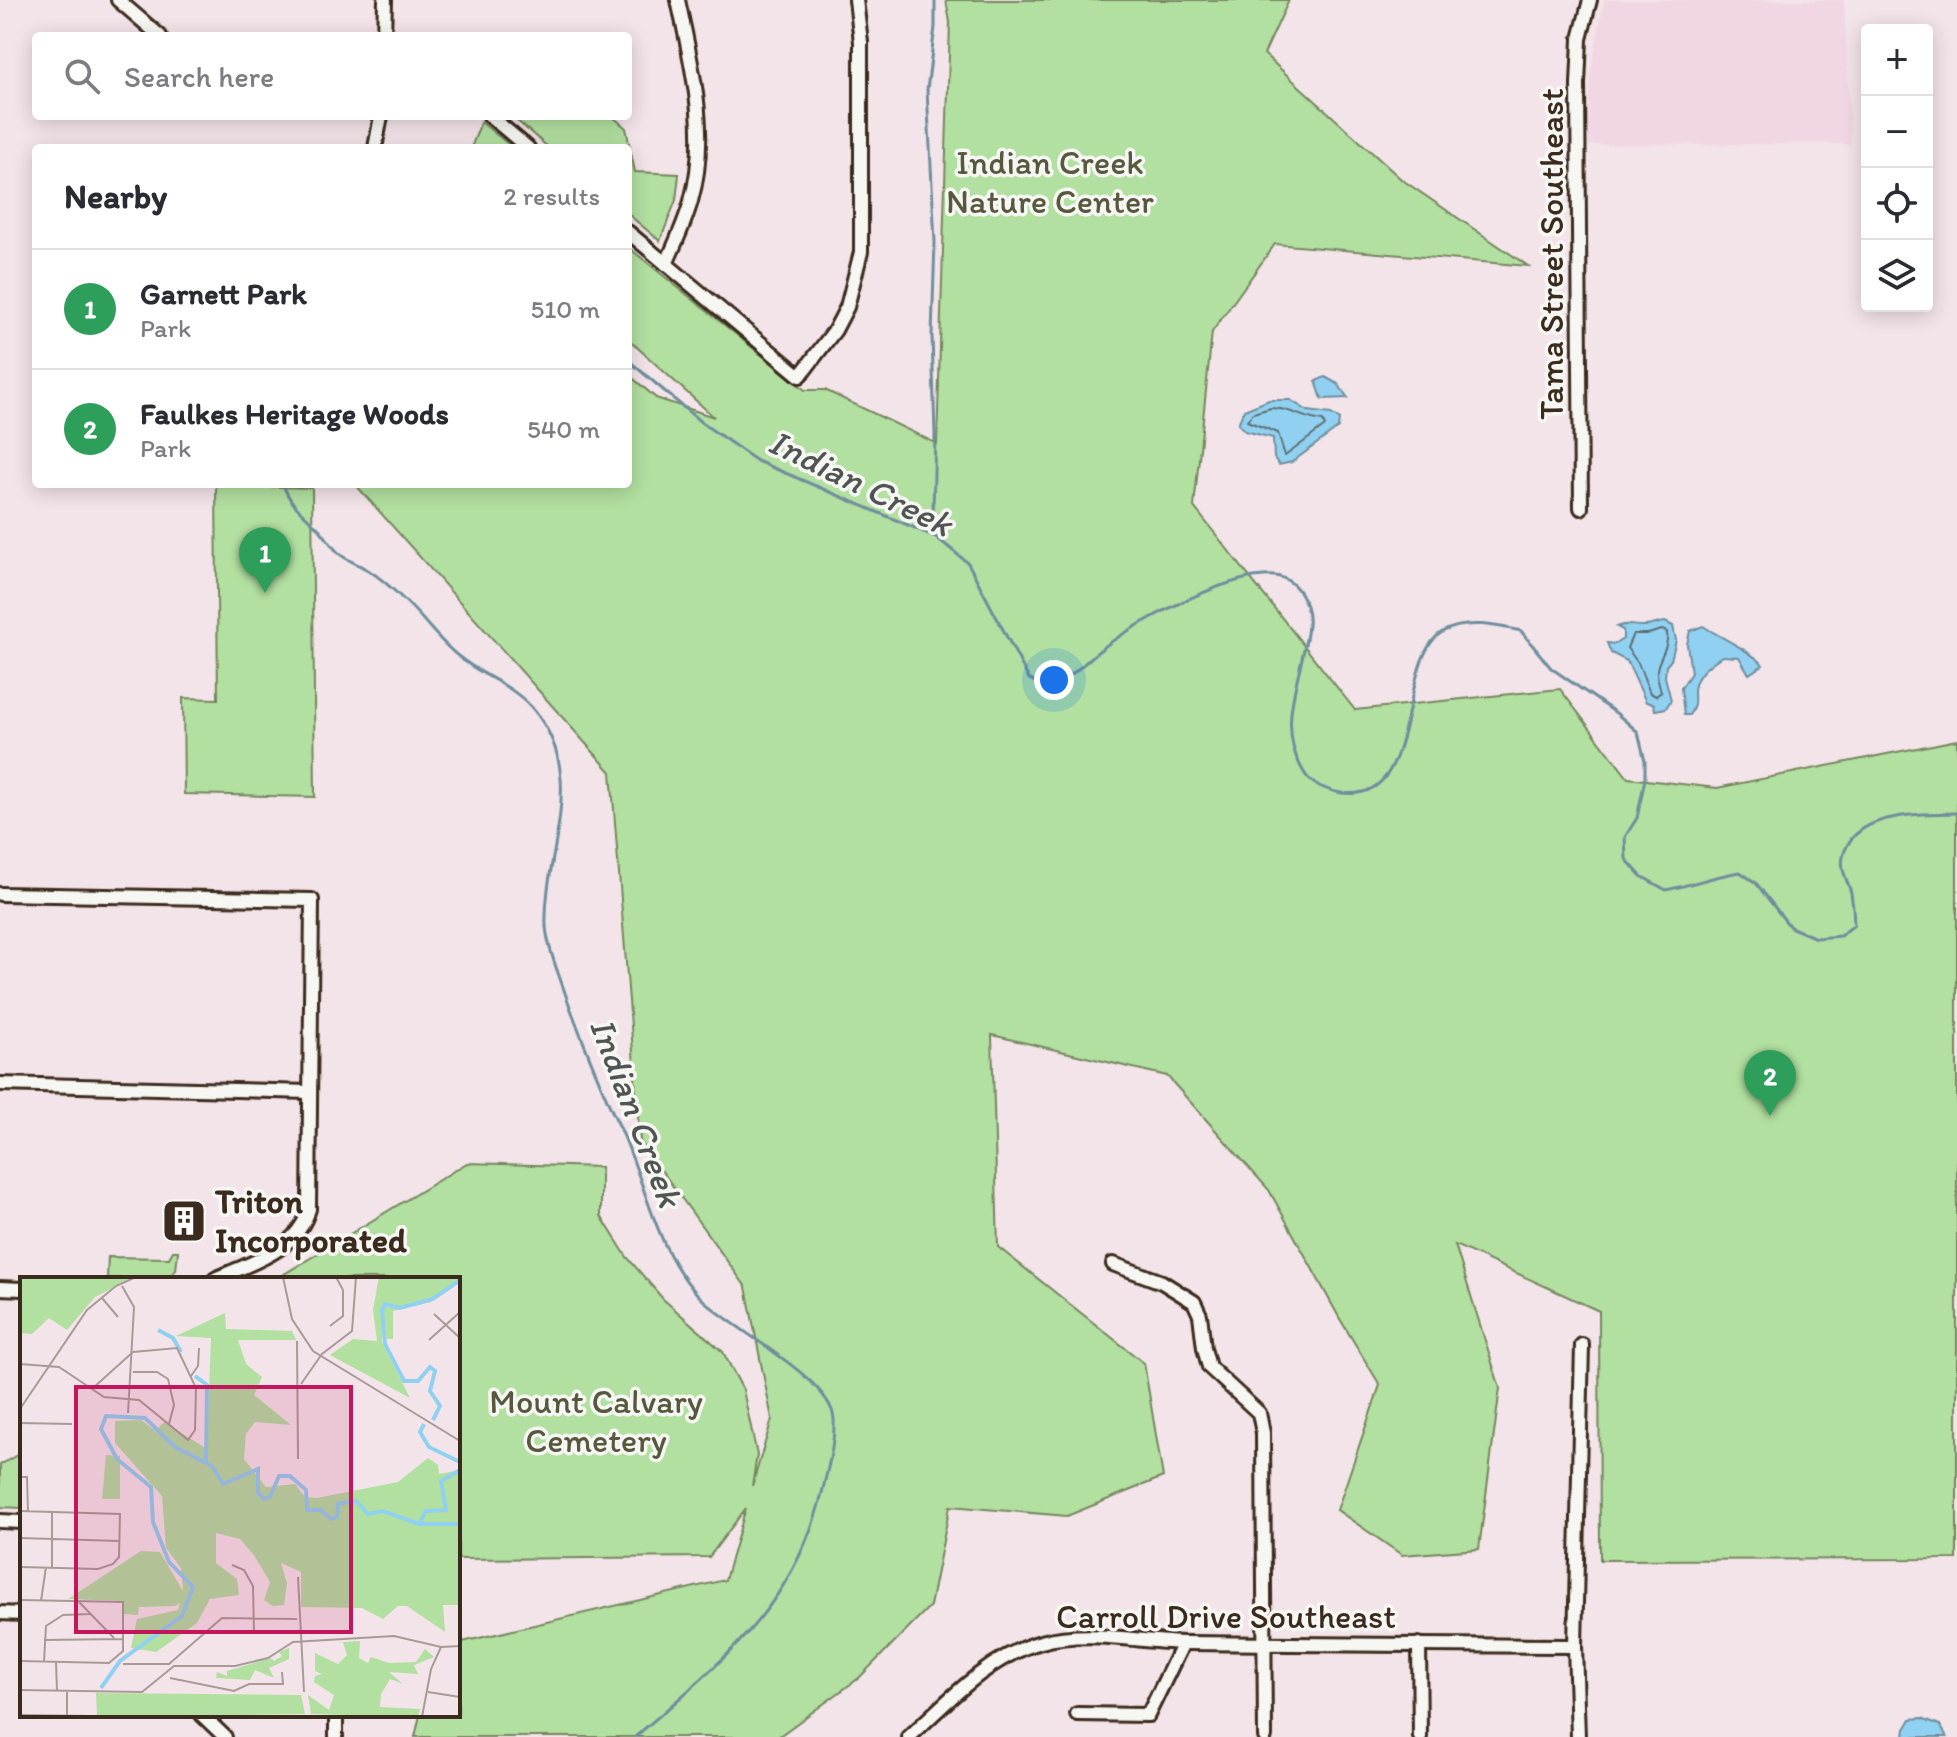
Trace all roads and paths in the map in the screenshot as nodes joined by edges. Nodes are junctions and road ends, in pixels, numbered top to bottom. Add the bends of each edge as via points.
1 (385, 0) edge
2 (678, 0) edge
3 (856, 0) edge
4 (1590, 0) edge
5 (125, 2) edge
6 (156, 32) edge
7 (384, 32) edge
8 (380, 120) edge
9 (495, 120) edge
10 (376, 144) edge
11 (523, 144) edge
12 (632, 235) edge
13 (666, 264) junction
14 (1581, 508) dead end
15 (0, 894) edge
16 (0, 1084) edge
17 (310, 1092) junction
18 (1113, 1264) dead end
19 (219, 1277) edge
20 (0, 1288) edge
21 (20, 1289) edge
22 (1582, 1345) dead end
23 (0, 1521) edge
24 (20, 1522) edge
25 (0, 1613) edge
26 (20, 1614) edge
27 (1183, 1643) junction
28 (1264, 1643) junction
29 (1419, 1644) junction
30 (1575, 1646) junction
31 (1077, 1714) dead end
32 (204, 1717) edge
33 (225, 1737) edge
34 (909, 1737) edge
35 (1265, 1737) edge
36 (1420, 1737) edge
37 (1578, 1737) edge

1 - 7 street
2 - 13 street via 698,103 698,154 691,201
3 - 13 street via 861,42 861,252 847,307 835,330 800,376
4 - 14 street, Tama Street Southeast via 1580,39 1578,84
5 - 6 street
8 - 10 street
9 - 11 street
12 - 13 street
15 - 17 street via 312,900
16 - 17 street
17 - 19 street via 305,1222 295,1237 264,1257
18 - 28 street via 1162,1282 1194,1302 1209,1367 1259,1413
20 - 21 street
22 - 30 street
23 - 24 street
25 - 26 street
27 - 28 street, Carroll Drive Southeast
27 - 31 street via 1148,1715
27 - 34 street, Carroll Drive Southeast via 1115,1637 1042,1642 985,1670
28 - 29 street, Carroll Drive Southeast
28 - 35 street
29 - 30 street, Carroll Drive Southeast
29 - 36 street
30 - 37 street
32 - 33 street

